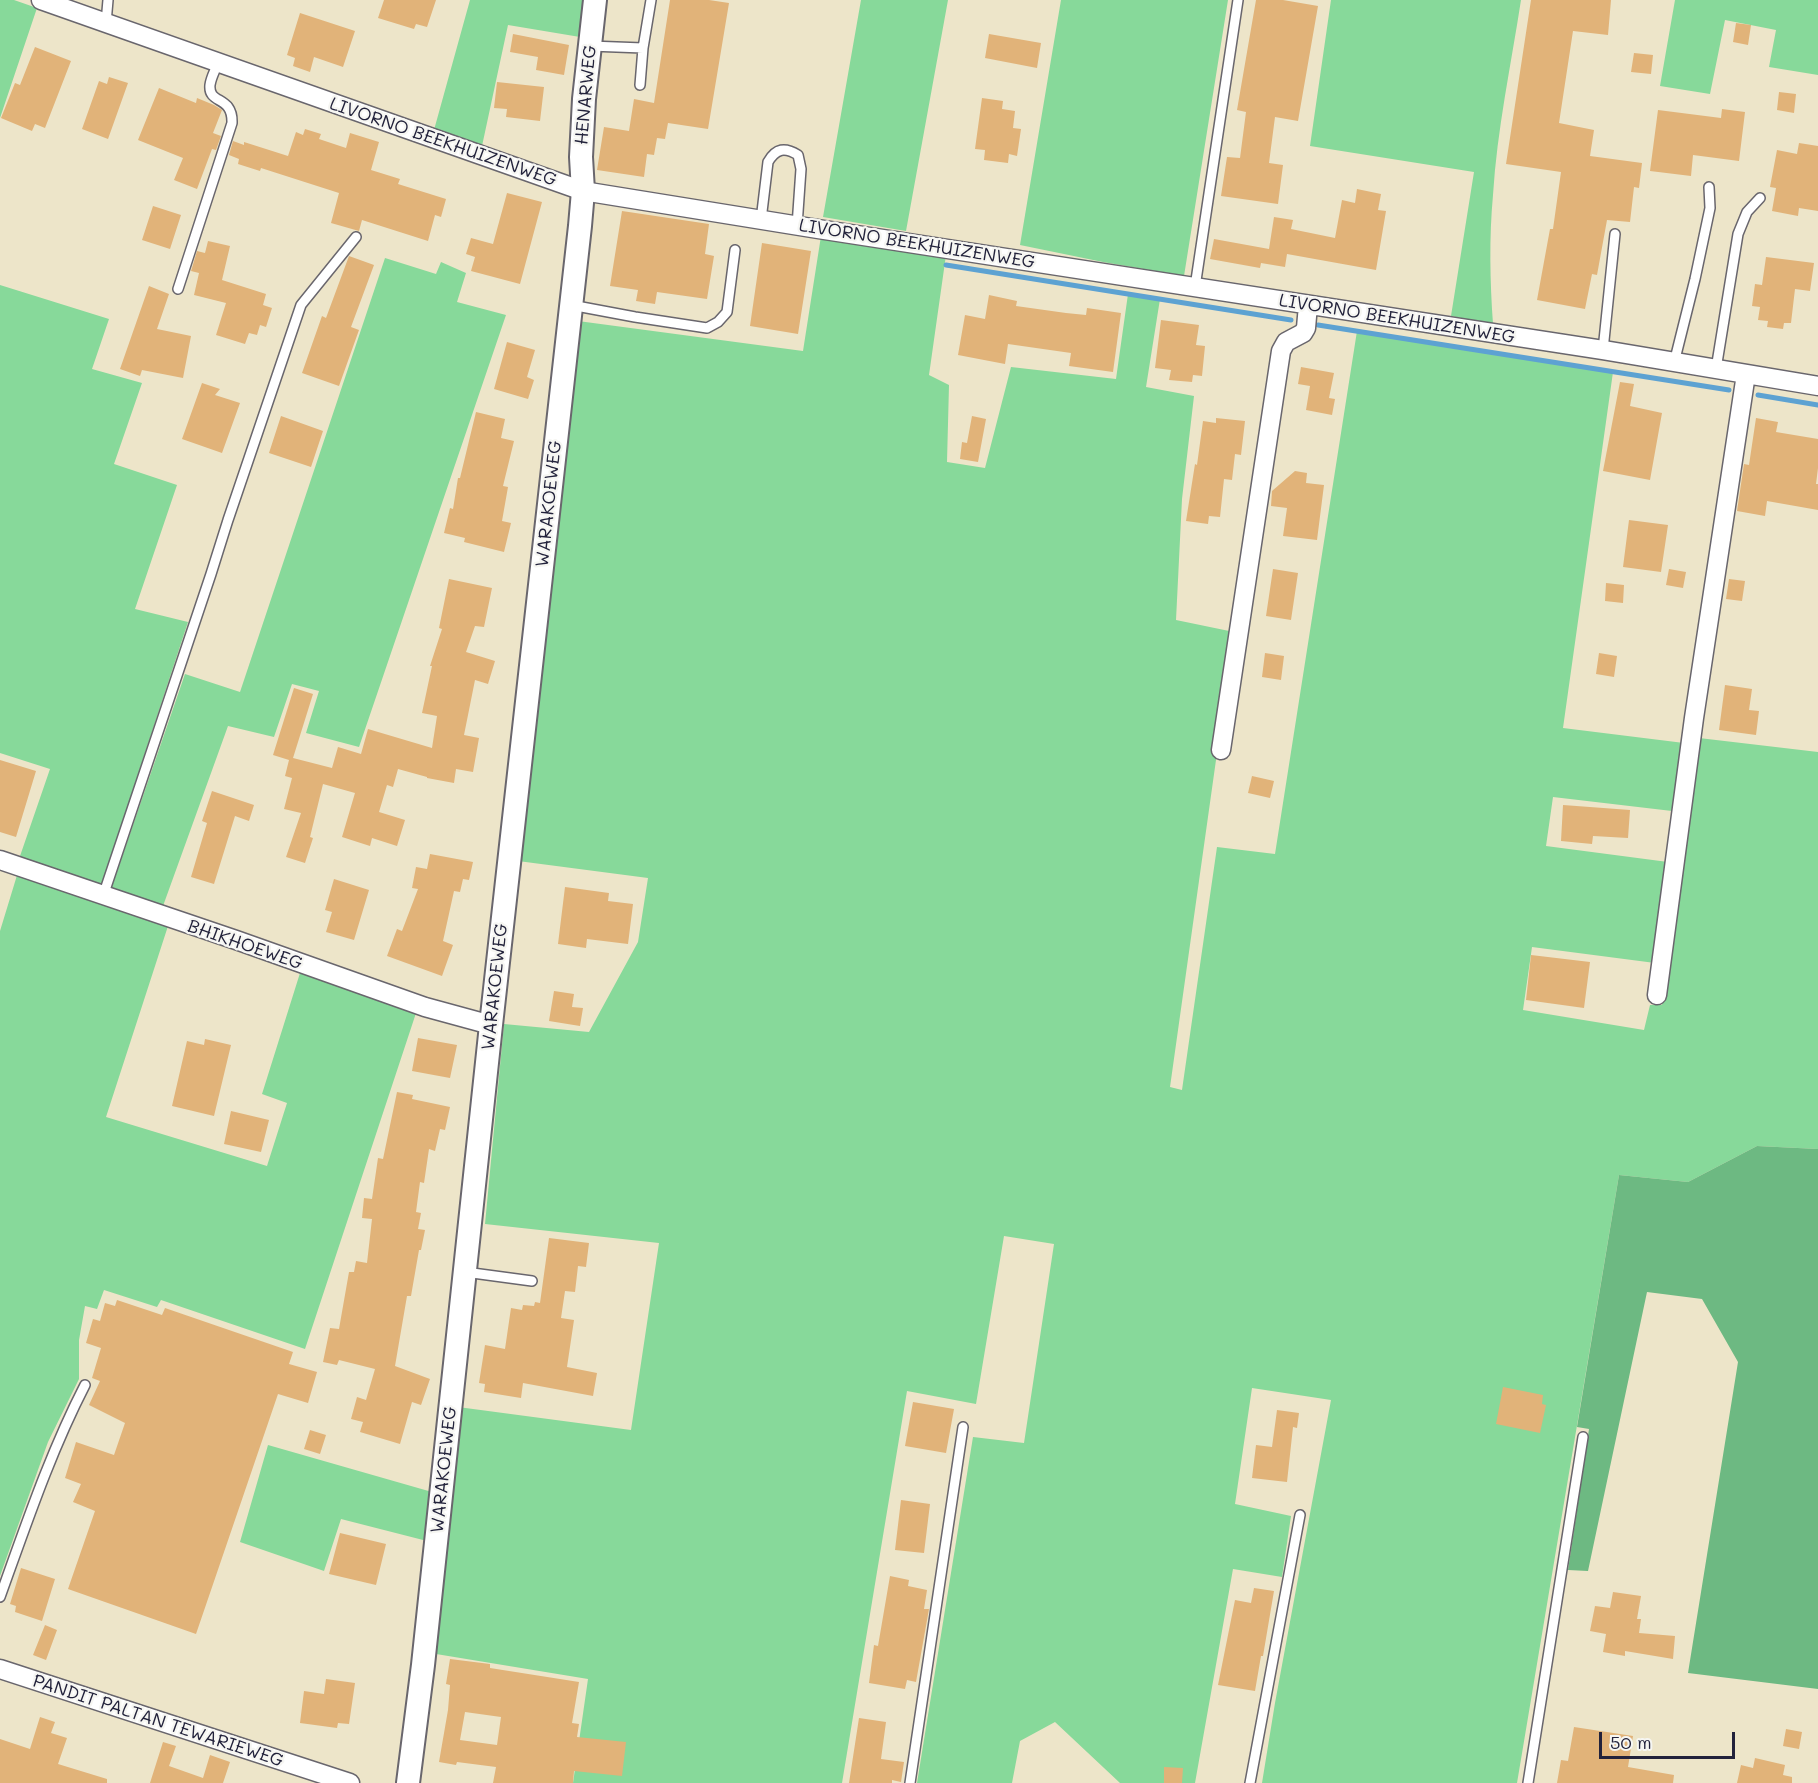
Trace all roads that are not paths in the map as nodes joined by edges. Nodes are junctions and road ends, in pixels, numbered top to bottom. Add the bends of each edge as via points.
1 (41, 0) edge
2 (108, 0) edge
3 (595, 0) edge
4 (651, 0) edge
5 (1238, 0) edge
6 (105, 22) junction
7 (590, 46) junction
8 (643, 48) junction
9 (219, 62) junction
10 (640, 85) dead end
11 (1708, 187) dead end
12 (583, 191) junction
13 (1760, 198) dead end
14 (761, 220) junction
15 (797, 226) junction
16 (1615, 234) dead end
17 (356, 237) dead end
18 (735, 250) dead end
19 (1195, 287) junction
20 (178, 289) dead end
21 (571, 305) junction
22 (1308, 305) junction
23 (1603, 350) junction
24 (1674, 363) junction
25 (1716, 369) junction
26 (1746, 374) junction
27 (1818, 386) edge
28 (1221, 750) dead end
29 (0, 860) edge
30 (103, 896) junction
31 (1657, 995) dead end
32 (491, 1026) junction
33 (465, 1272) junction
34 (532, 1281) dead end
35 (86, 1385) dead end
36 (963, 1427) dead end
37 (1582, 1437) dead end
38 (1300, 1515) dead end
39 (0, 1597) edge
40 (0, 1669) edge
41 (350, 1783) edge
42 (408, 1783) edge
43 (910, 1783) edge
44 (1250, 1783) edge
45 (1528, 1783) edge

1 - 6 street, LIVORNO BEEKHUIZENWEG
2 - 6 lane
3 - 7 street, HENARWEG
4 - 8 lane
5 - 19 lane
6 - 9 street, LIVORNO BEEKHUIZENWEG
7 - 8 lane
7 - 12 street, HENARWEG via 581,157
8 - 10 lane
9 - 12 street, LIVORNO BEEKHUIZENWEG
9 - 20 lane via 210,89 214,97 230,108 232,123
11 - 24 lane via 1708,219
12 - 14 street, LIVORNO BEEKHUIZENWEG
12 - 21 street, WARAKOEWEG
13 - 25 lane via 1747,212 1738,234
14 - 15 street, LIVORNO BEEKHUIZENWEG
14 - 15 lane via 768,162 772,153 791,151 798,156 801,169
15 - 19 street, LIVORNO BEEKHUIZENWEG
16 - 23 lane
17 - 30 lane via 301,305
18 - 21 lane via 727,312 707,328
19 - 22 street, LIVORNO BEEKHUIZENWEG
21 - 32 street, WARAKOEWEG
22 - 23 street, LIVORNO BEEKHUIZENWEG
22 - 28 street via 1306,328 1286,342 1281,351
23 - 24 street, LIVORNO BEEKHUIZENWEG
24 - 25 street, LIVORNO BEEKHUIZENWEG
25 - 26 street, LIVORNO BEEKHUIZENWEG
26 - 27 street, LIVORNO BEEKHUIZENWEG
26 - 31 street
29 - 30 street, BHIKHOEWEG
30 - 32 street, BHIKHOEWEG
32 - 33 street, WARAKOEWEG
33 - 34 lane
33 - 42 street, WARAKOEWEG
35 - 39 lane via 66,1423
36 - 43 lane
37 - 45 lane
38 - 44 lane
40 - 41 street, PANDIT PALTAN TEWARIEWEG

